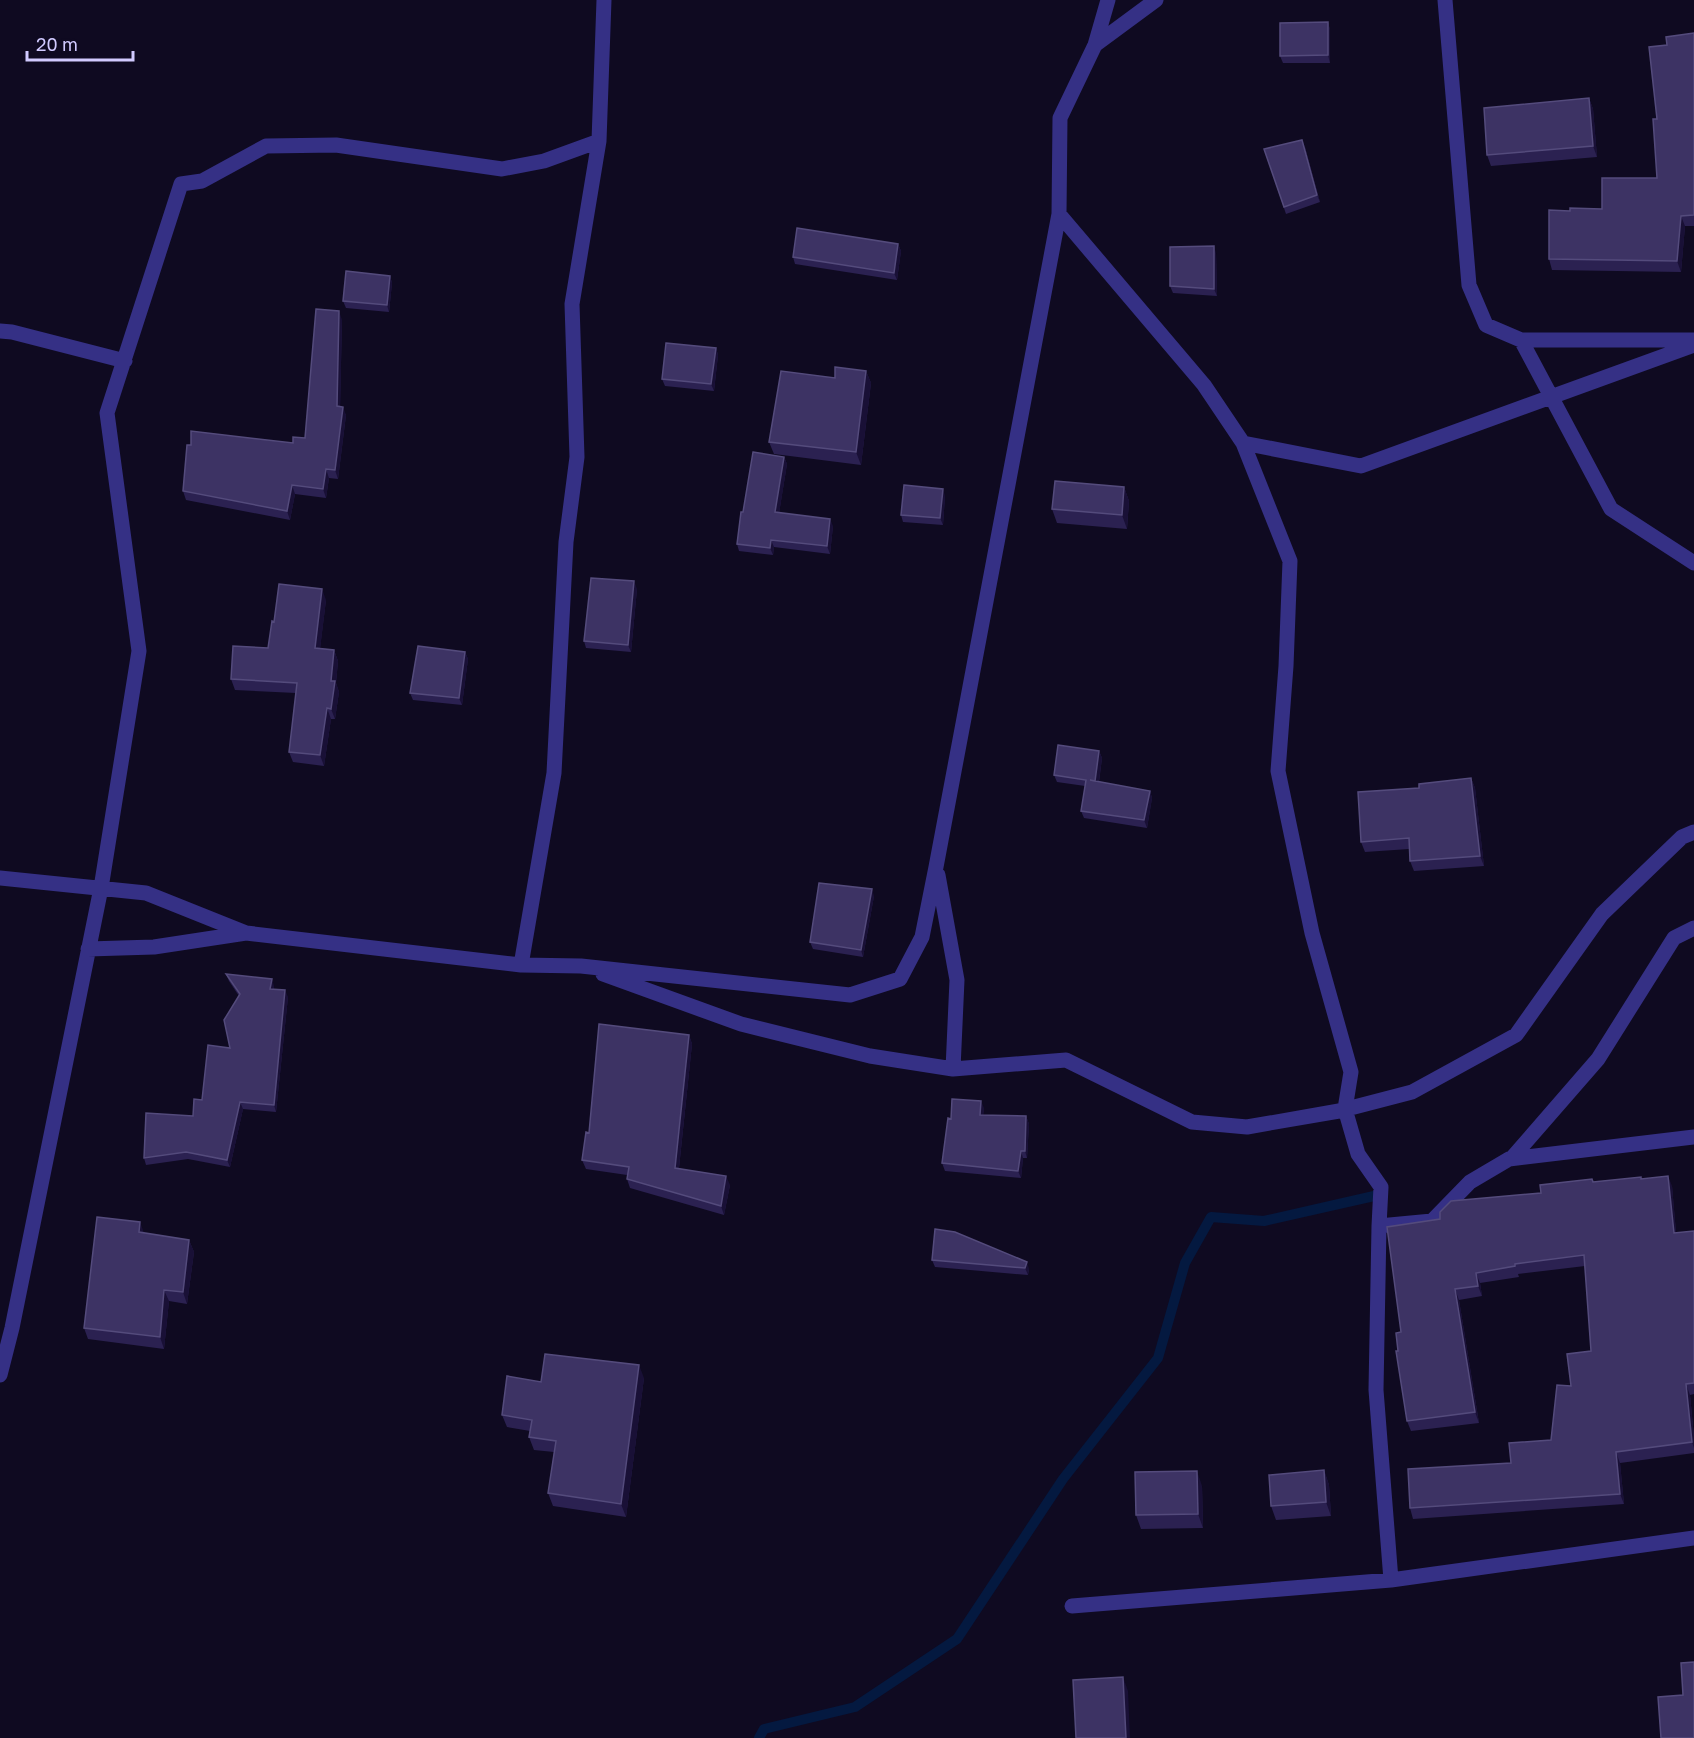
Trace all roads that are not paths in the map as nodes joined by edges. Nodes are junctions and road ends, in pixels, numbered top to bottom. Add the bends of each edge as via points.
1 (604, 0) edge
2 (1108, 0) edge
3 (1156, 0) edge
4 (1444, 0) edge
5 (1095, 45) junction
6 (599, 141) junction
7 (1059, 213) junction
8 (0, 332) edge
9 (1521, 340) junction
10 (1694, 340) edge
11 (1694, 345) edge
12 (124, 361) junction
13 (1552, 397) junction
14 (1243, 443) junction
15 (1694, 563) edge
16 (1694, 832) edge
17 (936, 867) junction
18 (0, 878) edge
19 (101, 888) junction
20 (1694, 928) edge
21 (246, 933) junction
22 (88, 949) junction
23 (521, 965) junction
24 (581, 966) junction
25 (953, 1069) junction
26 (1345, 1109) junction
27 (1694, 1137) edge
28 (1512, 1158) junction
29 (1379, 1226) junction
30 (0, 1375) edge
31 (1694, 1539) edge
32 (1390, 1580) junction
33 (1072, 1605) dead end

1 - 6 street
2 - 5 street
3 - 5 street
4 - 9 street via 1469,285 1486,325
5 - 7 street via 1060,118
6 - 12 street via 544,161 502,169 336,145 266,146 202,181 181,184
6 - 23 street via 572,304 577,457 566,542 554,774
7 - 14 street via 1204,385
7 - 17 street
8 - 12 street
9 - 10 street
9 - 13 street
11 - 13 street
12 - 19 street via 107,413 139,651
13 - 14 street via 1361,466
13 - 15 street via 1611,509
14 - 26 street via 1290,561 1278,771 1312,933 1351,1072
16 - 26 street via 1682,837 1602,914 1516,1035 1412,1092
17 - 24 street via 922,937 900,979 850,995
17 - 25 street via 957,980
18 - 19 street
19 - 21 street via 146,893
19 - 22 street
20 - 28 street via 1674,938 1598,1059
21 - 22 street via 154,947
21 - 23 street
22 - 30 street
23 - 24 street
24 - 25 street via 741,1024 870,1056
25 - 26 street via 1066,1060 1192,1122 1247,1127
26 - 29 street via 1358,1154 1381,1187
27 - 28 street
28 - 29 street via 1470,1182 1432,1221
29 - 32 street via 1376,1390
31 - 32 street
32 - 33 street

